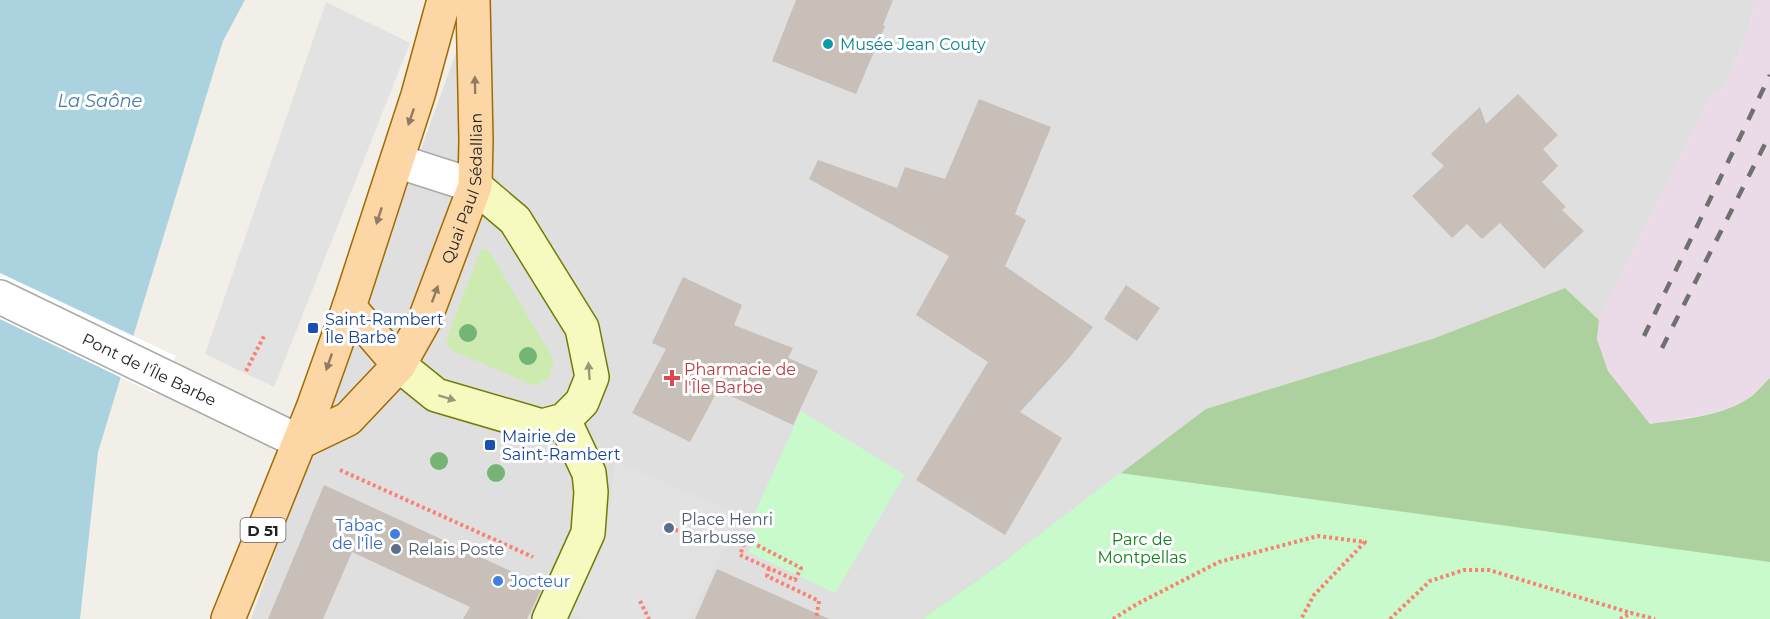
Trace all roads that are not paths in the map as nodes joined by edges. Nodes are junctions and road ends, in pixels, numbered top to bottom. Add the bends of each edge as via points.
1 (444, 0) edge
2 (473, 0) edge
3 (397, 161) junction
4 (475, 186) junction
5 (0, 297) edge
6 (349, 307) junction
7 (399, 365) junction
8 (564, 420) junction
9 (296, 450) junction
10 (228, 619) edge
11 (549, 619) edge

1 -> 3 main road
4 -> 2 main road, Quai Paul Sédallian
3 - 4 street
3 -> 6 main road
7 -> 4 main road, Quai Paul Sédallian via 425,319
8 -> 4 street via 582,402 592,377 582,328 515,220
5 - 9 street, Pont de l'Île Barbe via 169,377
6 - 7 main road
6 -> 9 main road
7 -> 8 street via 436,395 542,426
7 - 9 main road, Quai Paul Sédallian via 348,419
8 - 11 street via 589,473 588,533
9 - 10 main road, D 51

